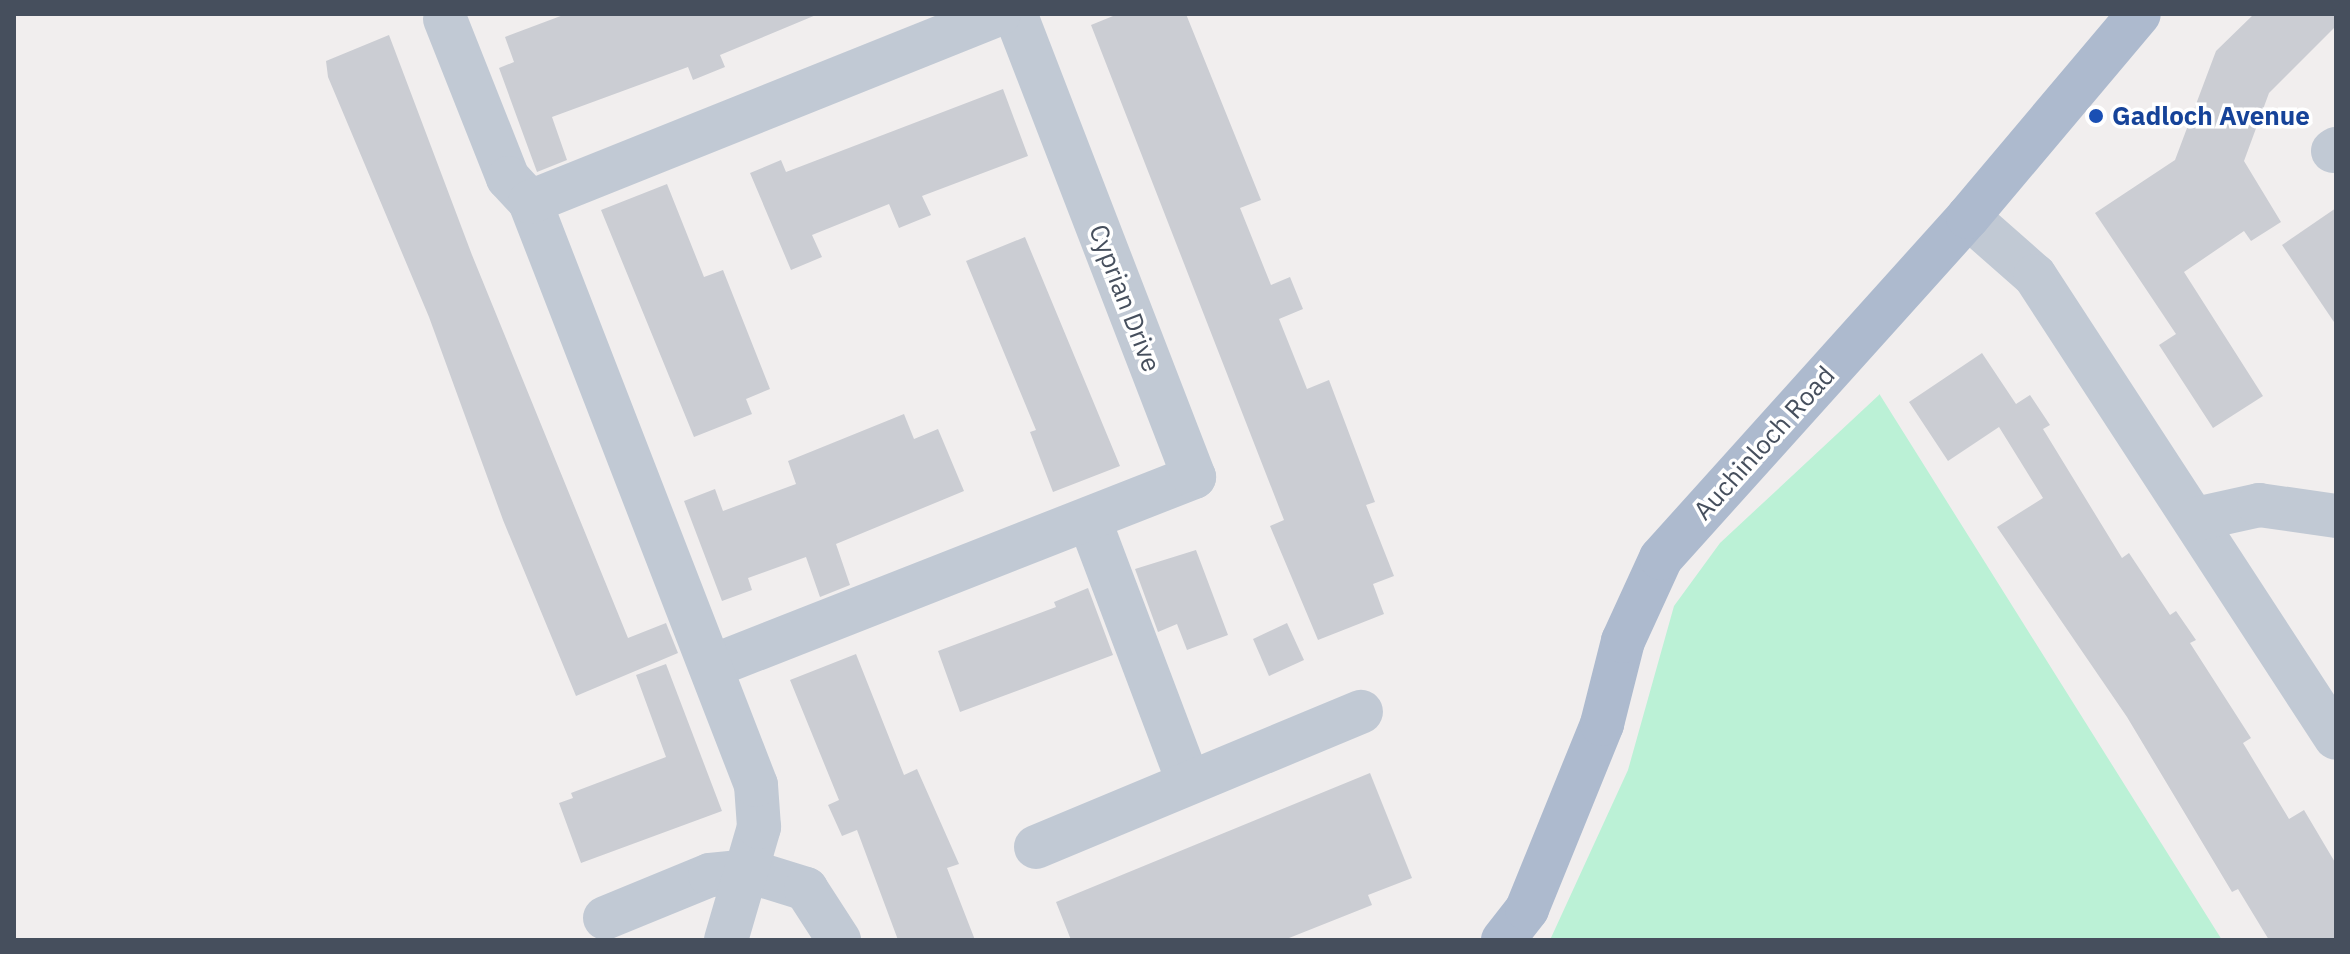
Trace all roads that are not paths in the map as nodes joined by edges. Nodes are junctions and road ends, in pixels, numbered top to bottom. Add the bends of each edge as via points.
1 (999, 14) edge
2 (1015, 14) edge
3 (2139, 14) edge
4 (445, 19) dead end
5 (530, 202) junction
6 (1968, 217) junction
7 (2336, 516) edge
8 (1089, 519) junction
9 (2196, 519) junction
10 (713, 666) junction
11 (1361, 712) dead end
12 (2336, 738) edge
13 (1188, 781) junction
14 (1036, 847) dead end
15 (748, 871) junction
16 (605, 918) dead end
17 (726, 940) edge
18 (839, 940) edge
19 (1503, 940) edge

1 - 5 street
2 - 8 street, Cyprian Drive via 1194,477
3 - 6 main road, Auchinloch Road
4 - 5 street via 508,178
5 - 10 street
6 - 9 street via 2035,276
6 - 19 main road, Auchinloch Road via 1661,558 1623,641 1602,724 1527,909
7 - 9 street via 2259,505
8 - 10 street, Cyprian Drive
8 - 13 street
9 - 12 street
10 - 15 street via 760,805
11 - 13 street
13 - 14 street
15 - 16 street via 710,875
15 - 17 street
15 - 18 street via 806,889

